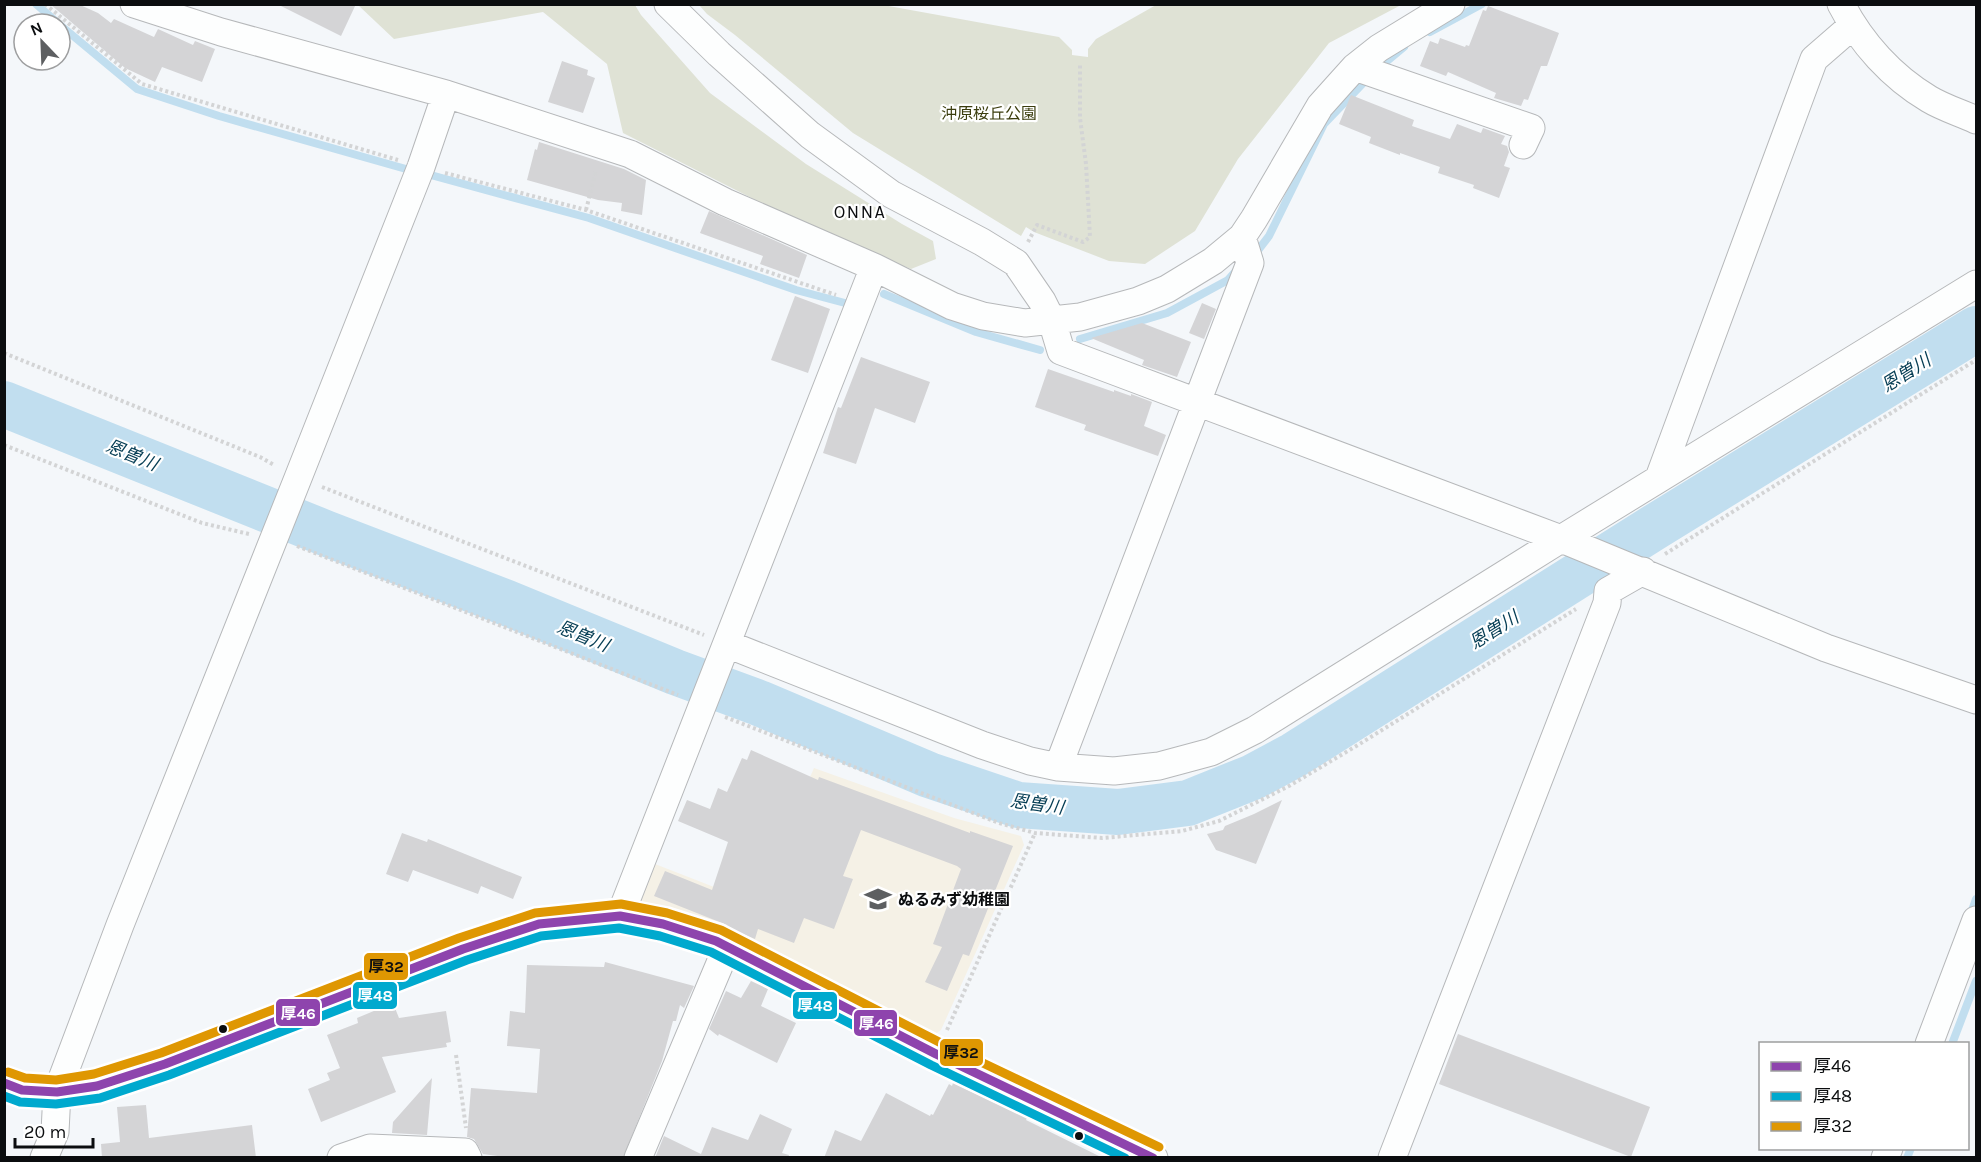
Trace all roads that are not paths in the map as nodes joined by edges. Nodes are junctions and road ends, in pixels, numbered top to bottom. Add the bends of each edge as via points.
1 (134, 4) edge
2 (668, 4) edge
3 (1451, 4) edge
4 (1847, 15) edge
5 (1355, 67) junction
6 (446, 94) junction
7 (1977, 120) edge
8 (1531, 128) dead end
9 (1242, 237) junction
10 (874, 267) junction
11 (1977, 284) edge
12 (1052, 321) junction
13 (1196, 402) junction
14 (1659, 478) junction
15 (1565, 540) junction
16 (1636, 569) junction
17 (725, 647) junction
18 (1977, 700) edge
19 (1058, 767) junction
20 (620, 915) junction
21 (1977, 920) edge
22 (727, 947) junction
23 (1930, 1042) edge
24 (4, 1083) edge
25 (57, 1092) junction
26 (466, 1155) edge
27 (44, 1158) edge
28 (341, 1158) edge
29 (638, 1158) edge
30 (1154, 1158) edge
31 (1392, 1158) edge

1 - 6 street
2 - 12 street via 810,135 891,194 1016,263
3 - 5 street
4 - 7 street via 1893,73 1930,100
4 - 14 street via 1814,59
5 - 8 street
5 - 9 street via 1320,106
6 - 10 street via 630,154 725,202
6 - 25 street
9 - 12 street via 1213,261 1154,296
9 - 13 street via 1250,263
10 - 12 street via 952,306 983,316 1025,323
10 - 17 street
11 - 14 street
12 - 13 street via 1062,351
13 - 15 street
13 - 19 street
14 - 15 street
15 - 16 street
15 - 19 street via 1254,730 1211,752 1159,766 1114,771
16 - 18 street via 1826,648
16 - 31 street via 1608,591 1607,603
17 - 19 street via 982,745
17 - 20 street
20 - 22 street via 663,924
20 - 25 street via 539,924 463,949 165,1064 97,1086
21 - 23 street
22 - 29 street
22 - 30 street via 936,1054
24 - 25 street
25 - 27 street via 55,1132
26 - 28 street via 370,1148

